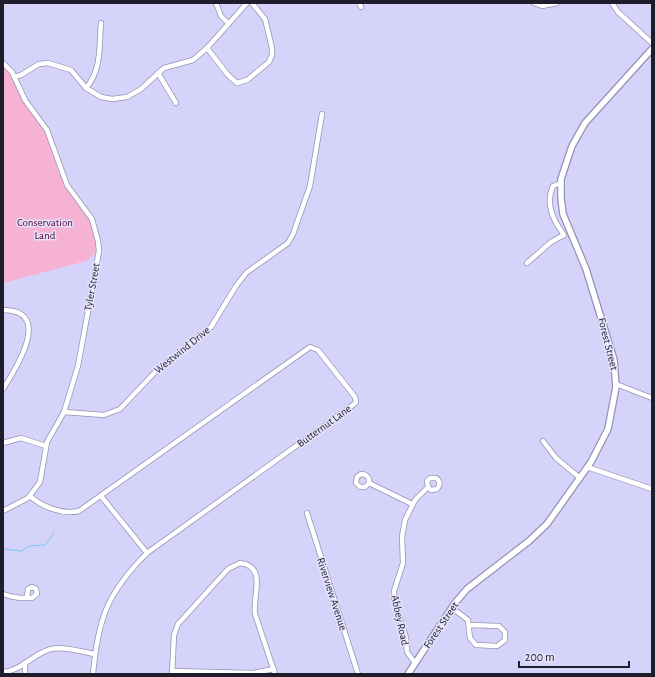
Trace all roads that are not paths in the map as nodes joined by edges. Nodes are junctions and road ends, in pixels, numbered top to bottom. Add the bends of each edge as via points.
1 (216, 3) edge
2 (247, 3) edge
3 (252, 3) edge
4 (534, 3) edge
5 (557, 3) edge
6 (612, 3) edge
7 (101, 23) dead end
8 (229, 24) junction
9 (652, 43) edge
10 (207, 48) junction
11 (652, 49) edge
12 (3, 62) edge
13 (158, 72) junction
14 (16, 76) junction
15 (86, 88) junction
16 (176, 104) dead end
17 (322, 114) dead end
18 (561, 183) junction
19 (567, 233) junction
20 (527, 263) dead end
21 (3, 310) edge
22 (616, 384) junction
23 (3, 389) edge
24 (652, 398) edge
25 (64, 412) junction
26 (543, 441) dead end
27 (3, 443) edge
28 (46, 446) junction
29 (587, 467) junction
30 (580, 478) junction
31 (369, 483) dead end
32 (428, 487) dead end
33 (652, 489) edge
34 (30, 496) junction
35 (101, 496) junction
36 (412, 504) junction
37 (3, 511) edge
38 (307, 513) dead end
39 (146, 553) junction
40 (3, 594) edge
41 (26, 598) dead end
42 (452, 608) junction
43 (470, 625) junction
44 (94, 654) junction
45 (25, 663) junction
46 (415, 664) junction
47 (3, 672) edge
48 (275, 672) edge
49 (172, 673) edge
50 (25, 674) edge
51 (93, 674) edge
52 (358, 674) edge
53 (408, 674) edge

1 - 8 street via 219,12
2 - 8 street
3 - 10 street via 265,19 272,50 269,62 247,80 237,83
4 - 5 street via 542,6
6 - 9 street via 618,12
7 - 15 street via 97,69 93,80
8 - 10 street
10 - 13 street via 190,62 167,67
11 - 18 street, Forest Street via 585,123 569,154
12 - 14 street, Tyler Street
13 - 15 street via 141,89 122,98 101,97
13 - 16 street
14 - 15 street via 24,70 44,63 74,72
14 - 25 street, Tyler Street via 25,100 47,130 67,185 92,219 98,242 98,258 78,366
17 - 25 street, Westwind Drive via 308,191 288,243 246,273 211,327 156,370 120,409 104,415
18 - 19 street, Forest Street via 561,206
18 - 19 street via 553,186 550,201 554,221
19 - 20 street via 551,242
19 - 22 street, Forest Street via 584,262 614,360
21 - 23 street via 24,314 29,328 17,366
22 - 24 street
22 - 29 street, Forest Street via 608,429
25 - 28 street, Tyler Street
26 - 30 street via 556,458
27 - 28 street via 21,438
28 - 34 street, Tyler Street via 40,482
29 - 30 street, Forest Street
29 - 33 street
30 - 42 street, Forest Street via 537,534 474,582
31 - 36 street
32 - 36 street, Abbey Road
34 - 35 street, Butternut Lane via 46,506 74,512 85,508
34 - 37 street, Tyler Street via 18,505
35 - 39 street
35 - 39 street, Butternut Lane via 312,347 318,350 354,395 355,404
36 - 46 street, Abbey Road via 404,526 403,563 393,594 406,638 407,652
38 - 52 street, Riverview Avenue
39 - 44 street, Butternut Lane via 121,582 108,604 100,624
40 - 41 street via 13,598
42 - 43 street via 467,619
42 - 46 street, Forest Street
43 - 43 street via 499,626 505,632 505,640 497,646 477,646 471,640
44 - 45 street via 55,649
44 - 51 street, Butternut Lane
45 - 47 street via 12,671
45 - 50 street
46 - 53 street, Forest Street
48 - 49 street
48 - 49 street via 253,606 257,575 250,566 240,563 228,569 178,624 175,632

